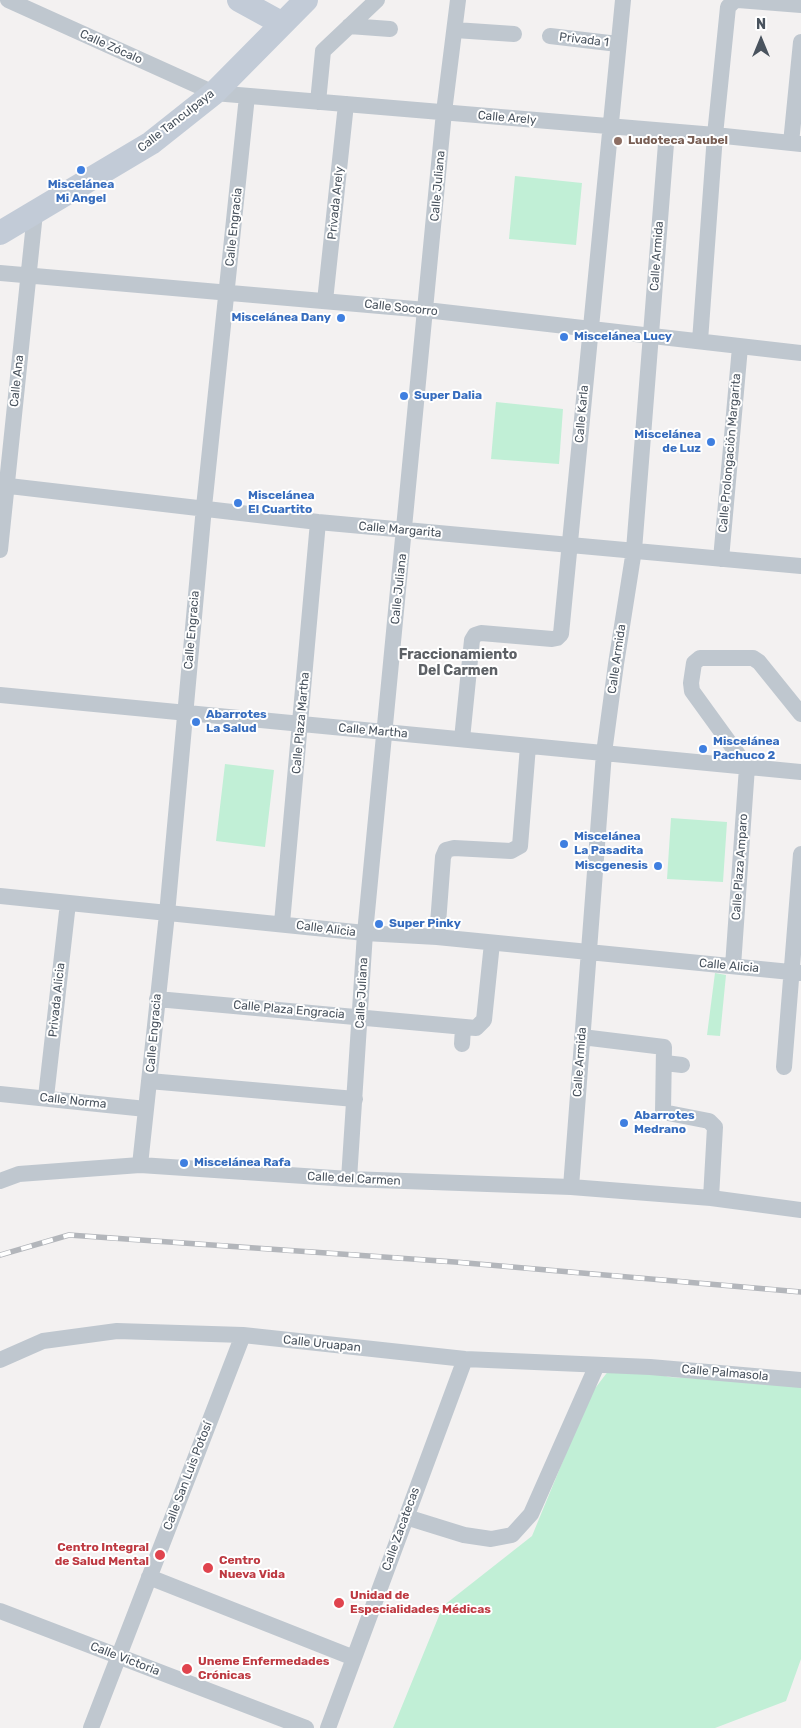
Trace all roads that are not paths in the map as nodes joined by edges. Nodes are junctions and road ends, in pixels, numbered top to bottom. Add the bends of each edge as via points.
1 (8, 0) edge
2 (240, 0) edge
3 (306, 0) edge
4 (377, 0) edge
5 (458, 0) edge
6 (622, 0) edge
7 (736, 0) edge
8 (801, 5) edge
9 (281, 23) junction
10 (349, 26) junction
11 (390, 29) dead end
12 (455, 30) junction
13 (514, 34) dead end
14 (550, 36) dead end
15 (801, 42) edge
16 (618, 44) junction
17 (214, 93) junction
18 (247, 96) junction
19 (318, 102) junction
20 (346, 104) junction
21 (444, 112) junction
22 (610, 126) junction
23 (667, 131) junction
24 (714, 135) junction
25 (796, 144) edge
26 (35, 213) junction
27 (0, 233) edge
28 (0, 273) edge
29 (27, 276) junction
30 (228, 292) junction
31 (326, 301) junction
32 (426, 310) junction
33 (590, 327) junction
34 (651, 335) junction
35 (700, 341) junction
36 (740, 347) junction
37 (801, 353) edge
38 (3, 485) edge
39 (204, 507) junction
40 (318, 522) junction
41 (406, 530) junction
42 (570, 545) junction
43 (0, 550) edge
44 (634, 550) junction
45 (721, 559) junction
46 (801, 566) edge
47 (0, 695) edge
48 (184, 713) junction
49 (801, 714) edge
50 (301, 724) junction
51 (385, 732) junction
52 (462, 739) junction
53 (528, 746) junction
54 (604, 753) junction
55 (747, 767) junction
56 (801, 772) edge
57 (801, 854) edge
58 (0, 896) edge
59 (68, 903) junction
60 (167, 914) junction
61 (282, 923) junction
62 (365, 933) junction
63 (437, 937) junction
64 (492, 943) junction
65 (588, 952) junction
66 (733, 966) junction
67 (796, 972) edge
68 (157, 999) junction
69 (360, 1016) junction
70 (463, 1028) junction
71 (582, 1037) junction
72 (462, 1044) dead end
73 (665, 1063) junction
74 (682, 1064) dead end
75 (784, 1067) dead end
76 (150, 1081) junction
77 (0, 1094) edge
78 (46, 1097) junction
79 (355, 1099) junction
80 (146, 1109) junction
81 (140, 1165) junction
82 (349, 1179) junction
83 (0, 1181) edge
84 (571, 1186) junction
85 (710, 1198) junction
86 (801, 1210) edge
87 (243, 1336) junction
88 (465, 1359) junction
89 (0, 1360) edge
90 (597, 1365) junction
91 (650, 1367) joint
92 (801, 1380) edge
93 (406, 1517) junction
94 (149, 1577) junction
95 (0, 1611) edge
96 (118, 1657) junction
97 (354, 1658) junction
98 (91, 1728) edge
99 (306, 1728) edge
100 (328, 1728) edge

1 - 17 street, Calle Zócalo
2 - 9 street
3 - 9 street, Calle Tanculpaya
4 - 10 street
5 - 12 street, Calle Juliana
6 - 16 street, Calle Karla
7 - 8 street
7 - 24 street via 728,7
9 - 17 street, Calle Tanculpaya
10 - 11 street
10 - 19 street via 323,51
12 - 13 street
12 - 21 street, Calle Juliana
14 - 16 street, Privada 1
15 - 25 street
16 - 22 street, Calle Karla
17 - 18 street, Calle Arely
17 - 26 street, Calle Tanculpaya via 151,143
18 - 19 street, Calle Arely
18 - 30 street, Calle Engracia
19 - 20 street, Calle Arely
20 - 21 street, Calle Arely
20 - 31 street, Privada Arely
21 - 22 street, Calle Arely
21 - 32 street, Calle Juliana
22 - 23 street, Calle Arely
22 - 33 street, Calle Karla
23 - 24 street, Calle Arely
23 - 34 street, Calle Armida
24 - 25 street, Calle Arely
24 - 35 street
26 - 27 street, Calle Tanculpaya
26 - 29 street, Calle Ana
28 - 29 street, Calle Socorro
29 - 30 street, Calle Socorro
29 - 38 street, Calle Ana
30 - 31 street, Calle Socorro
30 - 39 street, Calle Engracia
31 - 32 street, Calle Socorro
32 - 33 street, Calle Socorro
32 - 41 street, Calle Juliana
33 - 34 street, Calle Socorro
33 - 42 street, Calle Karla
34 - 35 street, Calle Socorro
34 - 44 street, Calle Armida
35 - 36 street, Calle Socorro
36 - 37 street, Calle Socorro
36 - 45 street, Calle Prolongación Margarita
38 - 39 street, Calle Margarita
38 - 43 street, Calle Ana
39 - 40 street, Calle Margarita
39 - 48 street, Calle Engracia
40 - 41 street, Calle Margarita
40 - 50 street, Calle Plaza Martha
41 - 42 street, Calle Margarita
41 - 51 street, Calle Juliana
42 - 44 street, Calle Margarita
42 - 52 street, Calle Karla via 561,634 557,638 482,633 472,640
44 - 45 street, Calle Margarita
44 - 54 street, Calle Armida
45 - 46 street, Calle Margarita
47 - 48 street, Calle Martha
48 - 50 street, Calle Martha
48 - 60 street, Calle Engracia
49 - 55 street via 753,658 696,660 692,691
50 - 51 street, Calle Martha
50 - 61 street, Calle Plaza Martha
51 - 52 street, Calle Martha
51 - 62 street, Calle Juliana
52 - 53 street, Calle Martha
53 - 54 street, Calle Martha
53 - 63 street via 520,846 510,851 446,850
54 - 55 street, Calle Martha
54 - 65 street, Calle Armida
55 - 56 street, Calle Martha
55 - 66 street, Calle Plaza Amparo
57 - 67 street
58 - 59 street, Calle Alicia
59 - 60 street, Calle Alicia
59 - 78 street, Privada Alicia
60 - 61 street, Calle Alicia
60 - 68 street, Calle Engracia
61 - 62 street, Calle Alicia
62 - 63 street, Calle Alicia
62 - 69 street, Calle Juliana
63 - 64 street, Calle Alicia
64 - 65 street, Calle Alicia
64 - 70 street, Calle Plaza Engracia via 484,1020 480,1026
65 - 66 street, Calle Alicia
65 - 71 street, Calle Armida
66 - 67 street, Calle Alicia
67 - 75 street
68 - 69 street, Calle Plaza Engracia
68 - 76 street, Calle Engracia
69 - 70 street, Calle Plaza Engracia
69 - 79 street, Calle Juliana
70 - 72 street
71 - 73 street via 664,1047
71 - 84 street, Calle Armida
73 - 74 street
73 - 85 street via 663,1112 709,1121 715,1127
76 - 79 street
76 - 80 street, Calle Engracia
77 - 78 street, Calle Norma
78 - 80 street, Calle Norma
79 - 82 street, Calle Juliana
80 - 81 street, Calle Engracia
81 - 82 street, Calle del Carmen
81 - 83 street, Calle del Carmen via 18,1174
82 - 84 street, Calle del Carmen
84 - 85 street, Calle del Carmen
85 - 86 street, Calle del Carmen
87 - 88 street, Calle Uruapan
87 - 89 street, Calle Uruapan via 117,1331 42,1341
87 - 94 street, Calle San Luis Potosí
88 - 90 street, Calle Uruapan
88 - 93 street, Calle Zacatecas
90 - 91 street, Calle Uruapan
90 - 93 street via 531,1514 512,1535 491,1540
91 - 92 street, Calle Palmasola
93 - 97 street, Calle Zacatecas
94 - 96 street, Calle San Luis Potosí
94 - 97 street
95 - 96 street, Calle Victoria
96 - 98 street, Calle San Luis Potosí
96 - 99 street, Calle Victoria
97 - 100 street, Calle Zacatecas

